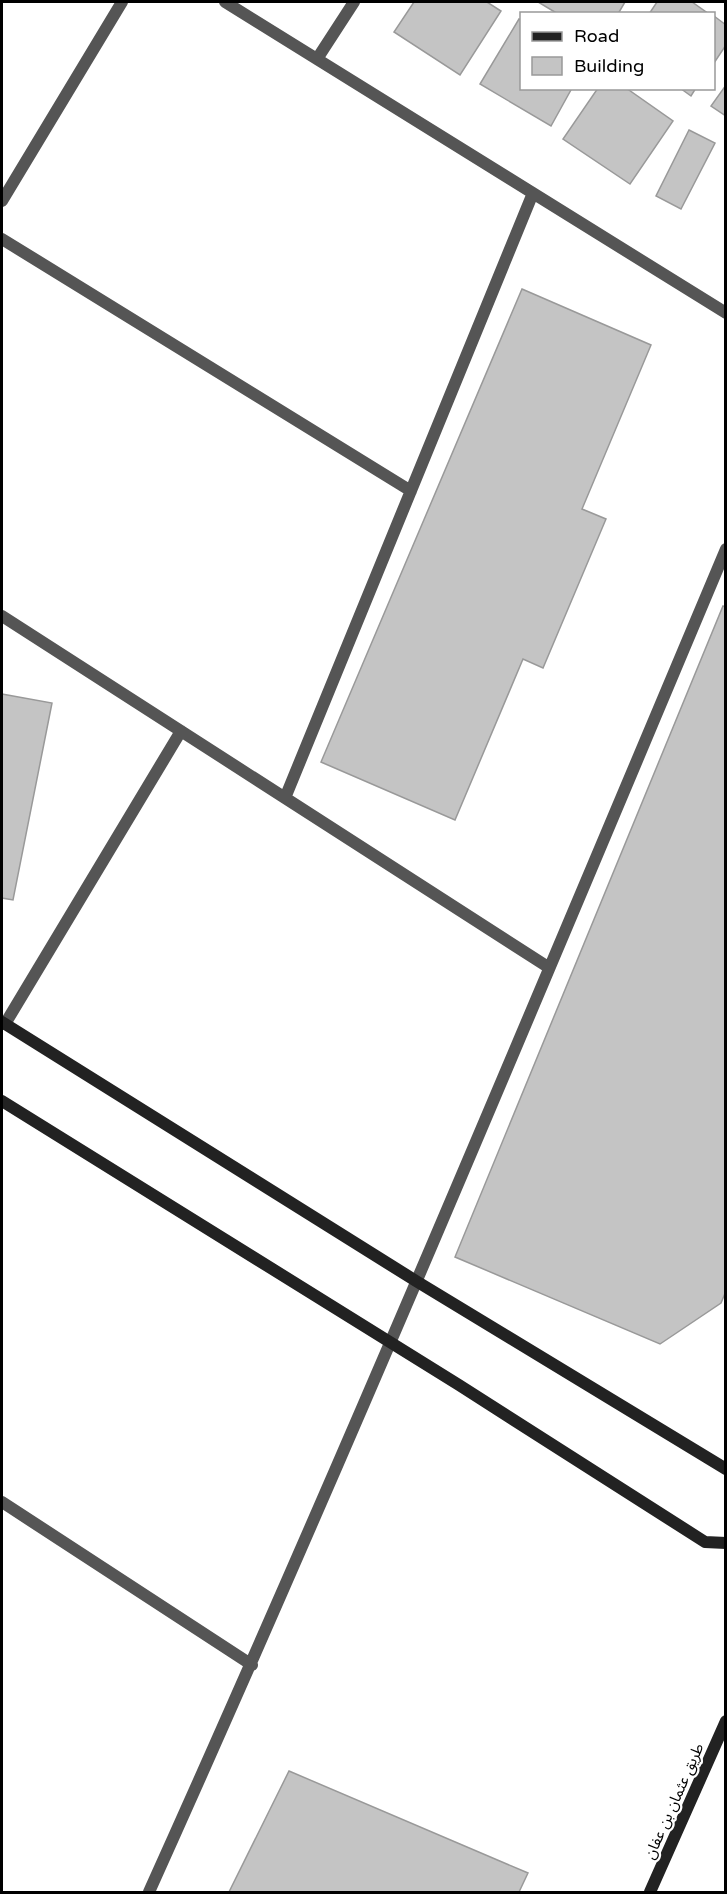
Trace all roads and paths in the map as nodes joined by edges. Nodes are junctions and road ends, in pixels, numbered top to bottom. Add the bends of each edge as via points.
1 (122, 2) edge
2 (225, 2) edge
3 (354, 2) edge
4 (316, 59) junction
5 (533, 193) junction
6 (2, 201) edge
7 (2, 239) edge
8 (726, 313) edge
9 (411, 491) junction
10 (726, 549) edge
11 (2, 616) edge
12 (181, 731) junction
13 (285, 798) junction
14 (548, 967) junction
15 (3, 1023) edge
16 (2, 1101) edge
17 (416, 1281) junction
18 (391, 1342) junction
19 (726, 1469) edge
20 (2, 1502) edge
21 (726, 1543) edge
22 (252, 1665) junction
23 (726, 1721) edge
24 (149, 1893) edge
25 (650, 1893) edge

1 - 6 street
2 - 4 street
3 - 4 street
4 - 5 street
5 - 8 street
5 - 9 street
7 - 9 street
9 - 13 street
10 - 14 street
11 - 12 street
12 - 13 street
12 - 15 street
13 - 14 street
14 - 17 street
15 - 17 street
16 - 18 street
17 - 18 street
17 - 19 street
18 - 21 street via 705,1542
18 - 22 street
20 - 22 street
22 - 24 street
23 - 25 street, طريق عثمان بن عفان

